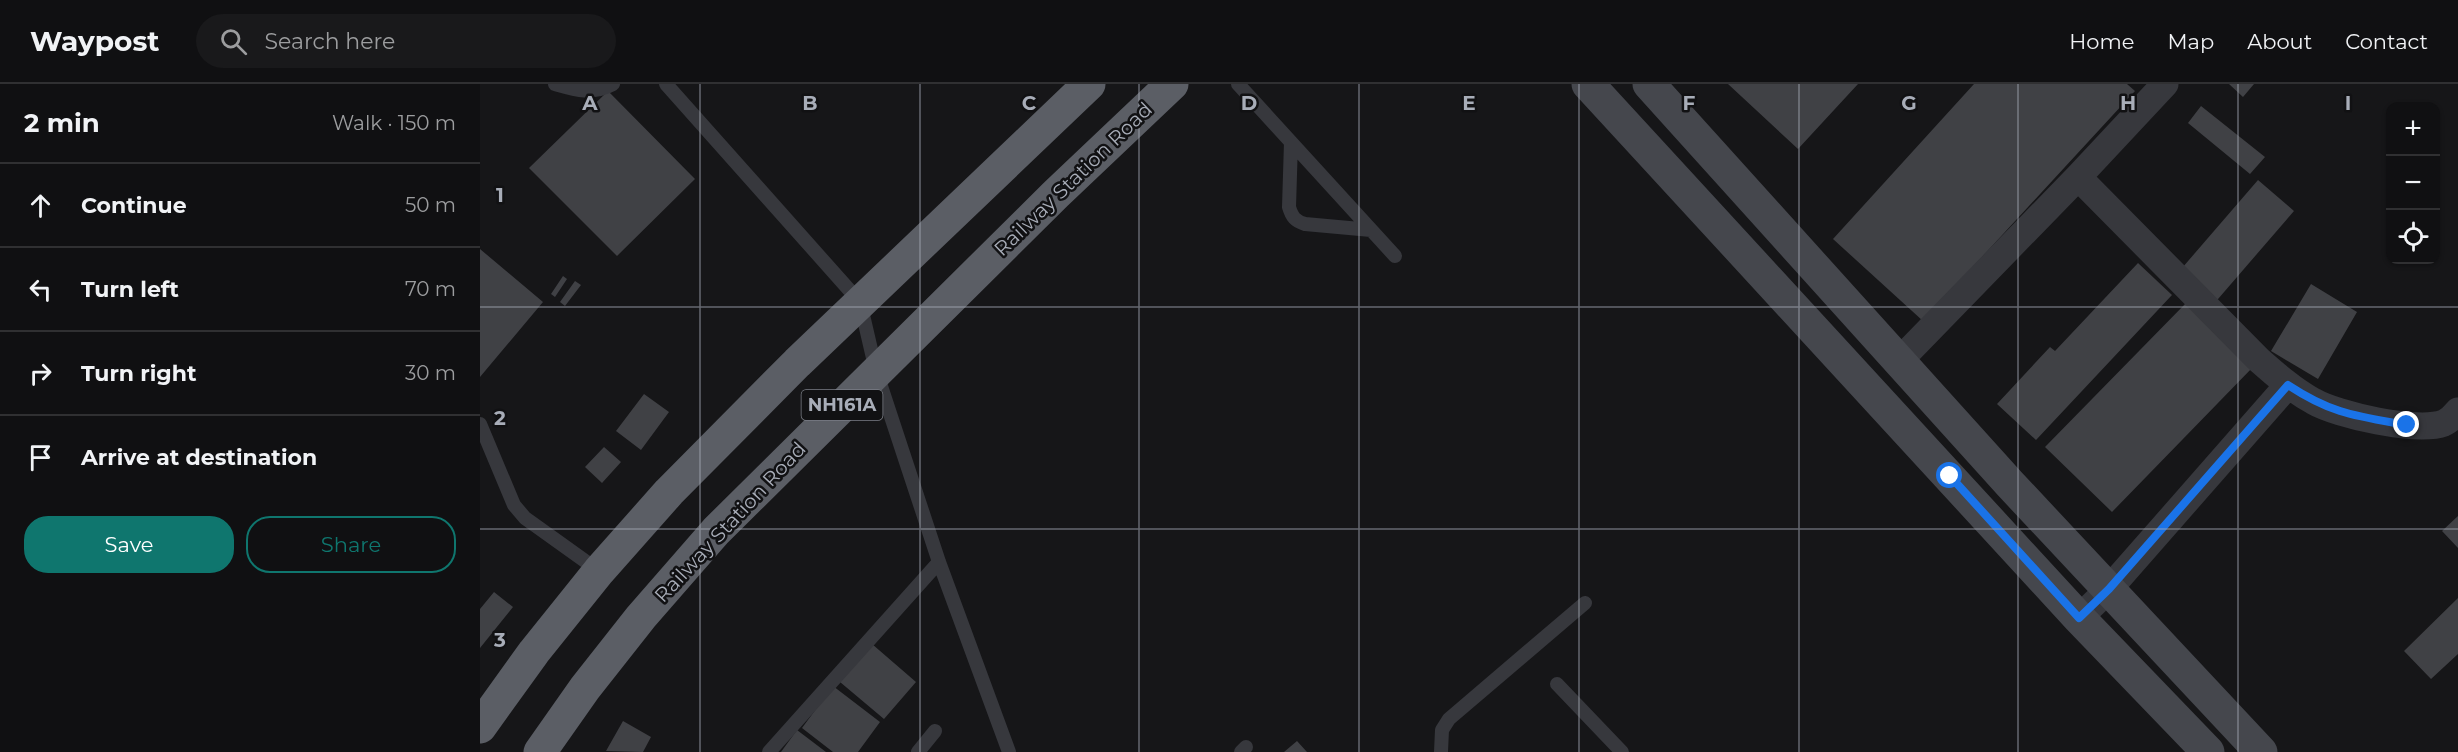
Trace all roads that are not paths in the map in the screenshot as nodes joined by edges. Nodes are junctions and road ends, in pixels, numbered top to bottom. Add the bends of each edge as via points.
1 (555, 84) edge
2 (613, 84) edge
3 (666, 84) edge
4 (1089, 84) edge
5 (1172, 84) edge
6 (1238, 84) edge
7 (1588, 84) edge
8 (1649, 84) edge
9 (2165, 84) edge
10 (1291, 142) junction
11 (2078, 177) junction
12 (1371, 230) junction
13 (1395, 256) dead end
14 (860, 302) junction
15 (1899, 361) junction
16 (876, 371) junction
17 (2288, 385) junction
18 (2458, 411) edge
19 (480, 424) edge
20 (939, 562) junction
21 (599, 571) junction
22 (2109, 589) junction
23 (1585, 603) dead end
24 (2079, 618) junction
25 (1557, 684) dead end
26 (480, 727) edge
27 (935, 731) dead end
28 (540, 752) edge
29 (769, 752) edge
30 (918, 752) edge
31 (1009, 752) edge
32 (1441, 752) edge
33 (1622, 752) edge
34 (2208, 752) edge
35 (2261, 752) edge

1 - 2 lane via 583,92
3 - 14 lane
4 - 14 highway, NH161A
5 - 16 highway, Railway Station Road / NH161A
6 - 10 lane
7 - 24 main road
8 - 15 main road
9 - 11 street
10 - 12 lane
10 - 12 lane via 1292,216 1305,224
11 - 15 street
11 - 17 street
12 - 13 lane
14 - 16 lane
14 - 21 highway, NH161A via 669,492
15 - 22 main road
16 - 20 lane
16 - 28 highway, Railway Station Road / NH161A via 716,531 634,626
17 - 18 street via 2313,402 2346,415 2407,425 2443,423
17 - 22 street
19 - 21 lane via 514,505 525,518
20 - 29 lane
20 - 31 lane
21 - 26 highway, NH161A
22 - 24 street
22 - 35 main road
23 - 32 lane via 1449,719 1442,730
24 - 34 main road
25 - 33 lane
27 - 30 lane

